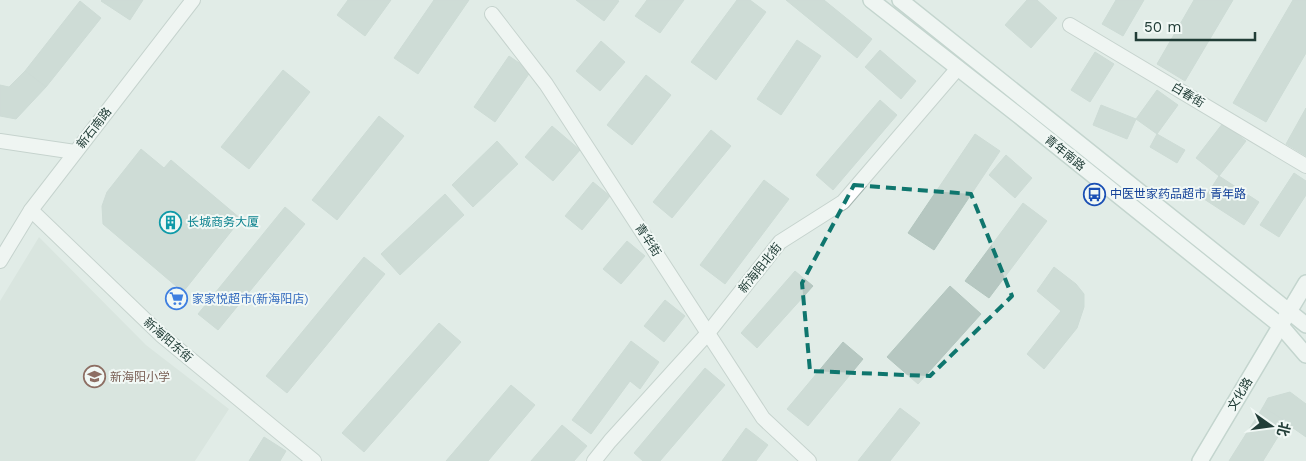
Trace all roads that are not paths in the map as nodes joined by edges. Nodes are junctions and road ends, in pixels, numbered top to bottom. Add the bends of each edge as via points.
1 (193, 0) edge
2 (871, 0) edge
3 (900, 0) edge
4 (492, 14) dead end
5 (1070, 25) dead end
6 (958, 68) junction
7 (0, 140) edge
8 (75, 152) junction
9 (1306, 166) edge
10 (31, 210) junction
11 (0, 261) edge
12 (1306, 283) edge
13 (1289, 312) junction
14 (1306, 325) edge
15 (1281, 326) junction
16 (708, 333) junction
17 (1306, 355) edge
18 (314, 461) edge
19 (594, 461) edge
20 (809, 461) edge
21 (1200, 461) edge

1 - 8 street, 新石南路
2 - 6 main road, 青年南路
3 - 13 main road, 青年南路
4 - 16 street, 青华街 via 546,84
5 - 9 street, 白春街
6 - 15 main road, 青年南路
6 - 16 street, 新海阳北街 via 843,202 780,242
7 - 8 street
8 - 10 street, 新石南路
10 - 11 street, 新石南路
10 - 18 street, 新海阳东街 via 161,335
12 - 13 main road, 文化路
13 - 14 main road, 青年南路
13 - 15 main road, 文化路
15 - 17 main road, 青年南路
15 - 21 main road, 文化路
16 - 19 street, 新海阳北街
16 - 20 street, 青华街 via 763,418

